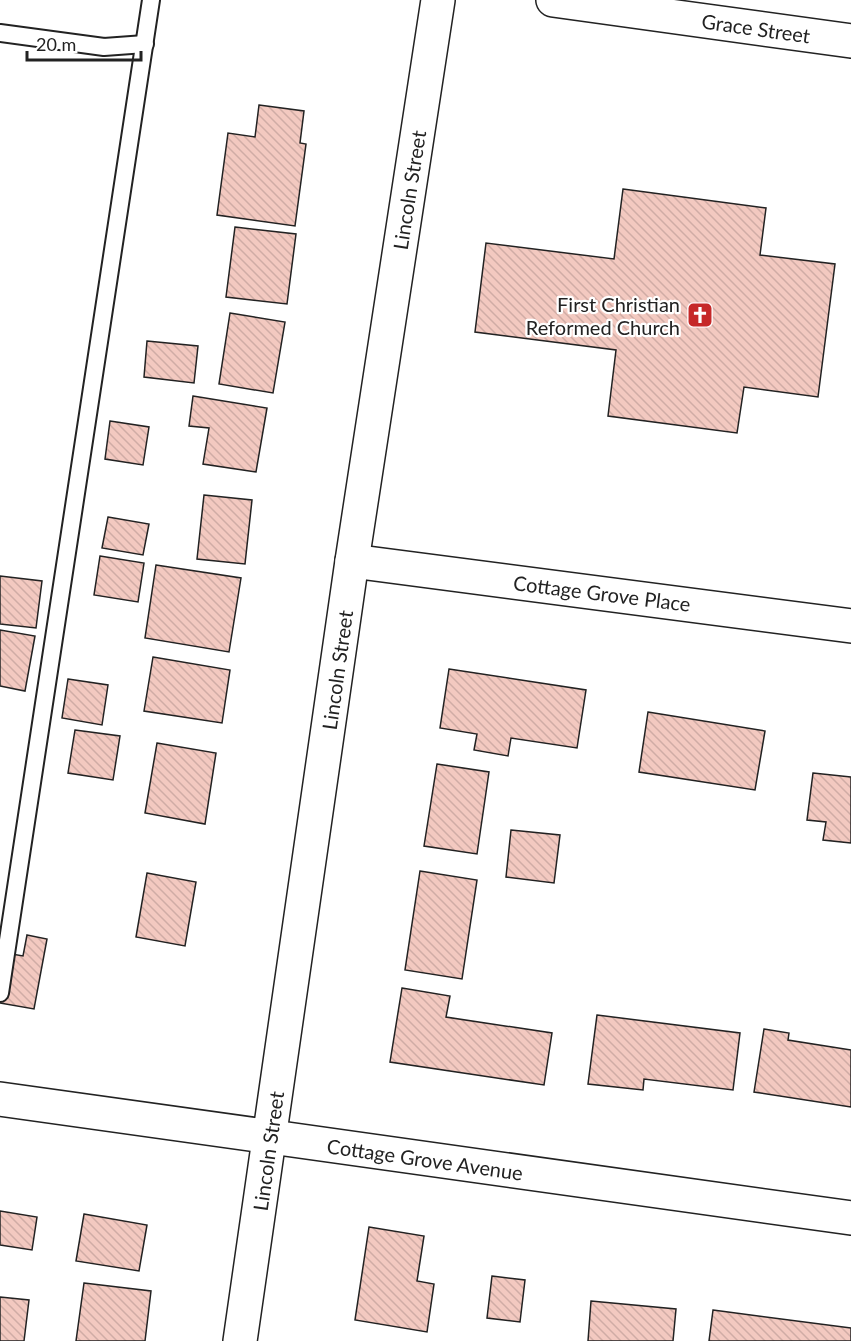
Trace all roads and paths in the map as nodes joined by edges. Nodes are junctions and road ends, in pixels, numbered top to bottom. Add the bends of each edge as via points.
1 (151, 0) edge
2 (438, 0) edge
3 (553, 0) edge
4 (0, 33) edge
5 (851, 41) edge
6 (145, 44) junction
7 (352, 561) junction
8 (851, 626) edge
9 (0, 993) edge
10 (0, 1099) edge
11 (271, 1138) junction
12 (851, 1218) edge
13 (240, 1341) edge

1 - 6 lane
2 - 7 street, Lincoln Street
3 - 5 street, Grace Street
4 - 6 lane via 104,47
6 - 9 lane
7 - 8 street, Cottage Grove Place
7 - 11 street, Lincoln Street
10 - 11 street, Cottage Grove Avenue
11 - 12 street, Cottage Grove Avenue
11 - 13 street, Lincoln Street

